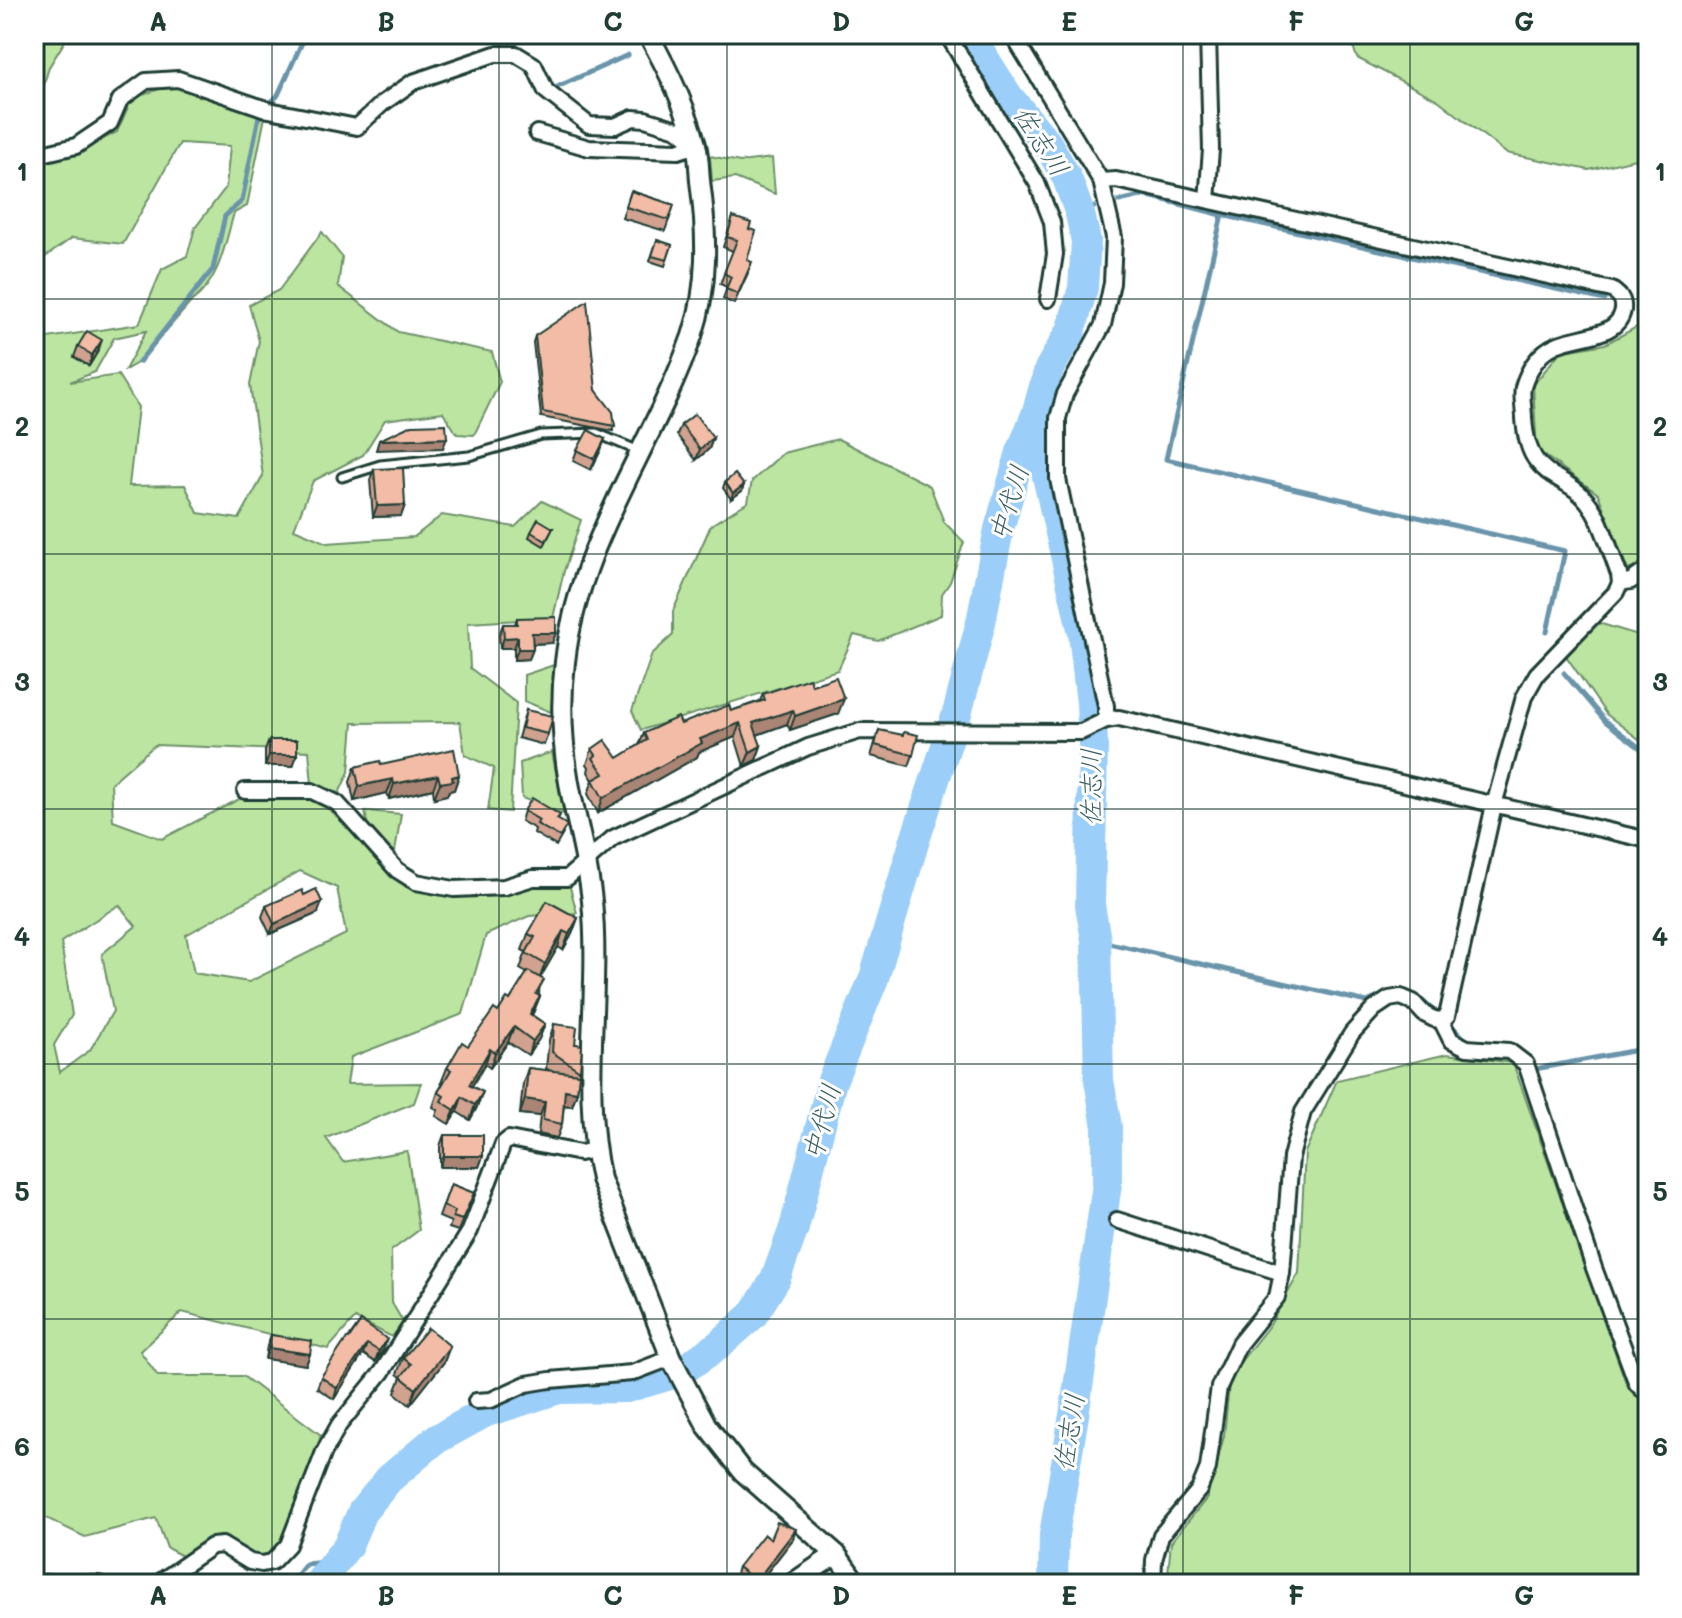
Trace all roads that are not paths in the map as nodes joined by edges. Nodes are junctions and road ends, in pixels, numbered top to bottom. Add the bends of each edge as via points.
1 (648, 34) edge
2 (947, 34) edge
3 (1012, 34) edge
4 (1208, 34) edge
5 (537, 133) dead end
6 (696, 145) junction
7 (34, 162) edge
8 (1101, 181) junction
9 (1207, 200) junction
10 (1048, 299) dead end
11 (639, 451) junction
12 (342, 477) dead end
13 (1648, 569) edge
14 (1620, 583) junction
15 (1106, 720) junction
16 (245, 791) dead end
17 (1494, 805) junction
18 (1648, 840) edge
19 (587, 861) junction
20 (1441, 1020) junction
21 (595, 1150) junction
22 (1117, 1220) dead end
23 (1282, 1273) junction
24 (671, 1358) junction
25 (1648, 1395) edge
26 (476, 1401) dead end
27 (836, 1554) junction
28 (34, 1583) edge
29 (99, 1584) edge
30 (157, 1584) edge
31 (792, 1584) edge
32 (857, 1584) edge
33 (1153, 1584) edge

1 - 6 street via 668,69
2 - 10 street via 1037,183 1052,222 1055,254
3 - 8 street
4 - 9 street
5 - 6 street via 589,148 678,151
6 - 7 street via 677,129 645,119 589,125 546,91 534,65 516,54 495,54 413,82 357,127 264,108 178,79 146,81 120,100 110,123 76,146 42,154
6 - 11 street via 706,224 705,280 692,335
8 - 9 street
8 - 15 street via 1114,237 1112,283 1103,325 1065,394 1058,418 1058,479
9 - 14 street via 1612,290 1621,297 1620,319 1610,329 1555,345 1537,357 1523,389 1526,441 1543,471 1579,492 1594,511
11 - 12 lane via 596,433 541,435 469,456 380,465
11 - 19 street via 610,510 578,597 565,662 563,727
13 - 14 street
14 - 17 street via 1537,674 1524,697
15 - 17 street via 1119,718
15 - 19 street via 1081,732 860,731 808,747 613,838
16 - 19 street via 312,791 337,803 397,870 416,882 454,889 504,887 533,878 567,878
17 - 18 street
17 - 20 street via 1450,1010
19 - 21 street via 593,917
20 - 23 street via 1401,997 1389,999 1344,1046 1303,1112 1291,1157
20 - 25 street via 1451,1040 1467,1048 1509,1051 1526,1064 1594,1268 1637,1384
21 - 24 street via 601,1179
21 - 30 street via 580,1153 509,1139 503,1144 470,1231 382,1372 324,1452 288,1545 272,1562 262,1564 222,1545 212,1546
22 - 23 street
23 - 33 street via 1277,1297 1239,1344 1219,1387 1208,1468 1199,1490 1161,1535
24 - 26 street via 632,1373 526,1384
24 - 27 street via 707,1426 743,1472
27 - 31 street
27 - 32 street
28 - 29 street

